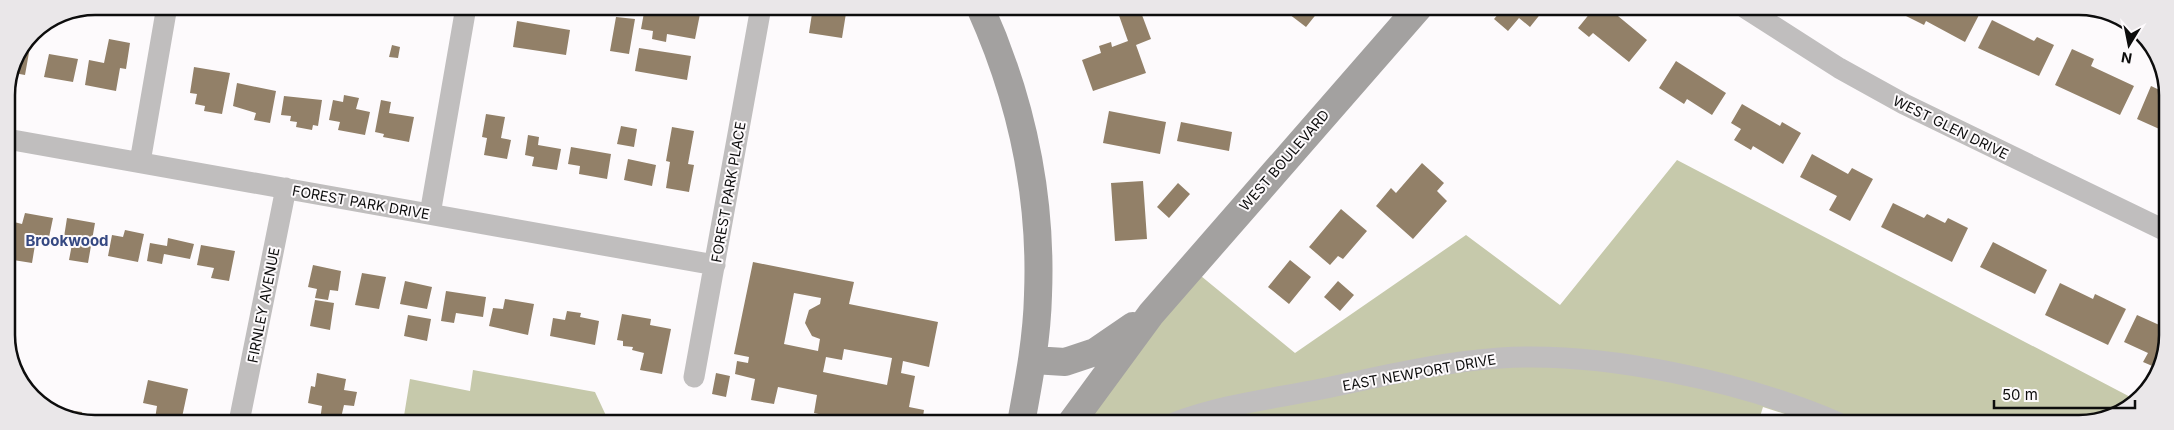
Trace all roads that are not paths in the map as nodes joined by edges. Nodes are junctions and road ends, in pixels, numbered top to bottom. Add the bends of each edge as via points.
1 (165, 15) edge
2 (464, 15) edge
3 (760, 15) edge
4 (983, 15) edge
5 (1412, 15) edge
6 (1756, 15) edge
7 (15, 139) edge
8 (140, 162) junction
9 (286, 188) junction
10 (430, 214) junction
11 (2159, 228) edge
12 (715, 265) junction
13 (1151, 314) junction
14 (1032, 360) junction
15 (694, 377) dead end
16 (240, 415) edge
17 (1022, 415) edge
18 (1077, 415) edge
19 (1203, 415) edge
20 (1821, 415) edge

1 - 8 street
2 - 10 street
3 - 12 street, FOREST PARK PLACE
4 - 14 street via 1019,112 1031,171 1038,235 1038,296
5 - 13 street, WEST BOULEVARD
6 - 11 street, WEST GLEN DRIVE via 1839,68 1904,104
7 - 8 street, FOREST PARK DRIVE
8 - 9 street, FOREST PARK DRIVE
9 - 10 street, FOREST PARK DRIVE
9 - 16 street, FIRNLEY AVENUE
10 - 12 street, FOREST PARK DRIVE
12 - 15 street, FOREST PARK PLACE
13 - 14 street, WEST BOULEVARD via 1094,352 1065,362
13 - 18 street, WEST BOULEVARD
14 - 17 street
19 - 20 street, EAST NEWPORT DRIVE via 1449,364 1539,356 1612,363 1669,373 1772,398

